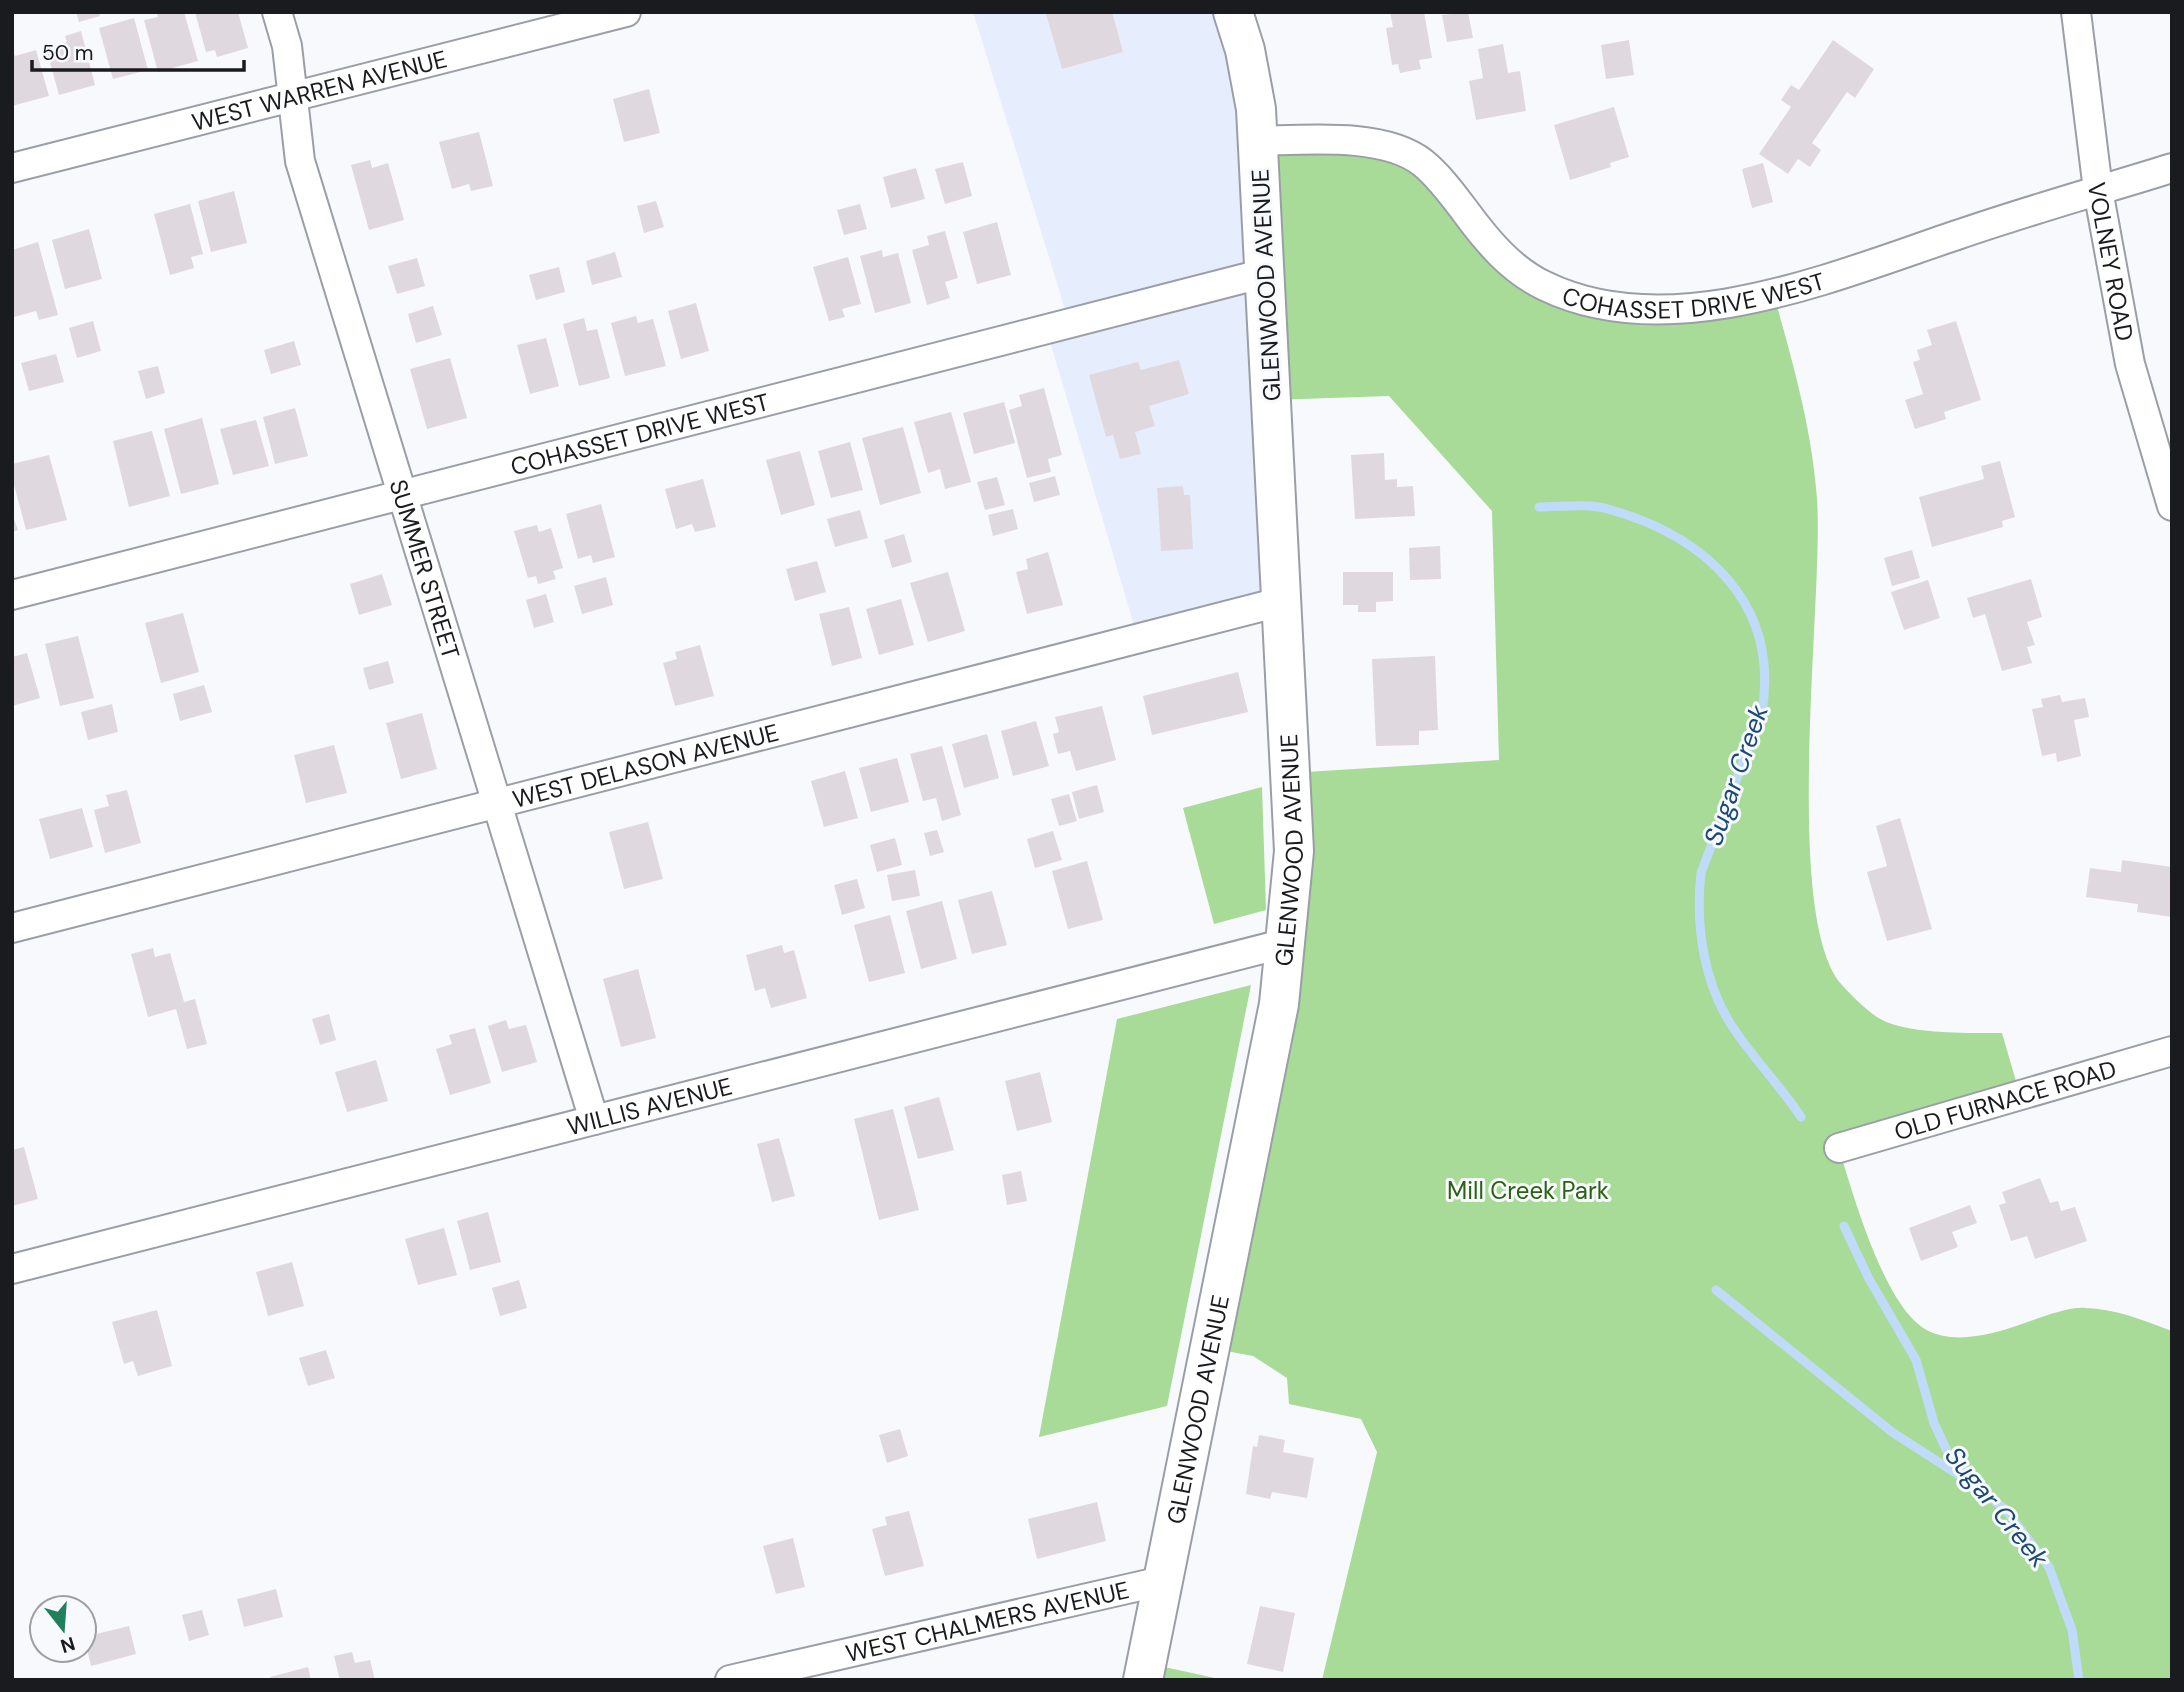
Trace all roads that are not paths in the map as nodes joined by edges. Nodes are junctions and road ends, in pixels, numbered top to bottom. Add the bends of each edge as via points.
1 (277, 12) edge
2 (626, 12) edge
3 (1233, 12) edge
4 (2076, 12) edge
5 (293, 96) junction
6 (1258, 141) junction
7 (12, 168) edge
8 (2172, 168) edge
9 (2098, 190) junction
10 (1265, 273) junction
11 (403, 494) junction
12 (2172, 506) edge
13 (12, 594) edge
14 (1280, 602) junction
15 (498, 803) junction
16 (12, 928) edge
17 (1286, 943) junction
18 (2172, 1051) edge
19 (594, 1120) junction
20 (1839, 1148) dead end
21 (12, 1269) edge
22 (1163, 1581) junction
23 (730, 1680) edge
24 (1143, 1680) edge

1 - 5 street, SUMMER STREET
2 - 5 street, WEST WARREN AVENUE
3 - 6 main road, GLENWOOD AVENUE via 1255,98
4 - 9 street, VOLNEY ROAD
5 - 7 street, WEST WARREN AVENUE
5 - 11 street, SUMMER STREET via 300,161
6 - 9 street, COHASSET DRIVE WEST via 1353,142 1404,152 1436,176 1487,241 1515,268 1544,286 1575,299 1662,309 1715,306 1850,272
6 - 10 main road, GLENWOOD AVENUE
8 - 9 street, COHASSET DRIVE WEST
9 - 12 street, VOLNEY ROAD via 2130,364
10 - 11 street, COHASSET DRIVE WEST
10 - 14 main road, GLENWOOD AVENUE
11 - 13 street, COHASSET DRIVE WEST
11 - 15 street, SUMMER STREET
14 - 15 street, WEST DELASON AVENUE
14 - 17 main road, GLENWOOD AVENUE via 1294,851
15 - 16 street, WEST DELASON AVENUE
15 - 19 street, SUMMER STREET
17 - 19 street, WILLIS AVENUE
17 - 22 main road, GLENWOOD AVENUE via 1279,1004
18 - 20 street, OLD FURNACE ROAD
19 - 21 street, WILLIS AVENUE
22 - 23 street, WEST CHALMERS AVENUE
22 - 24 main road, GLENWOOD AVENUE

